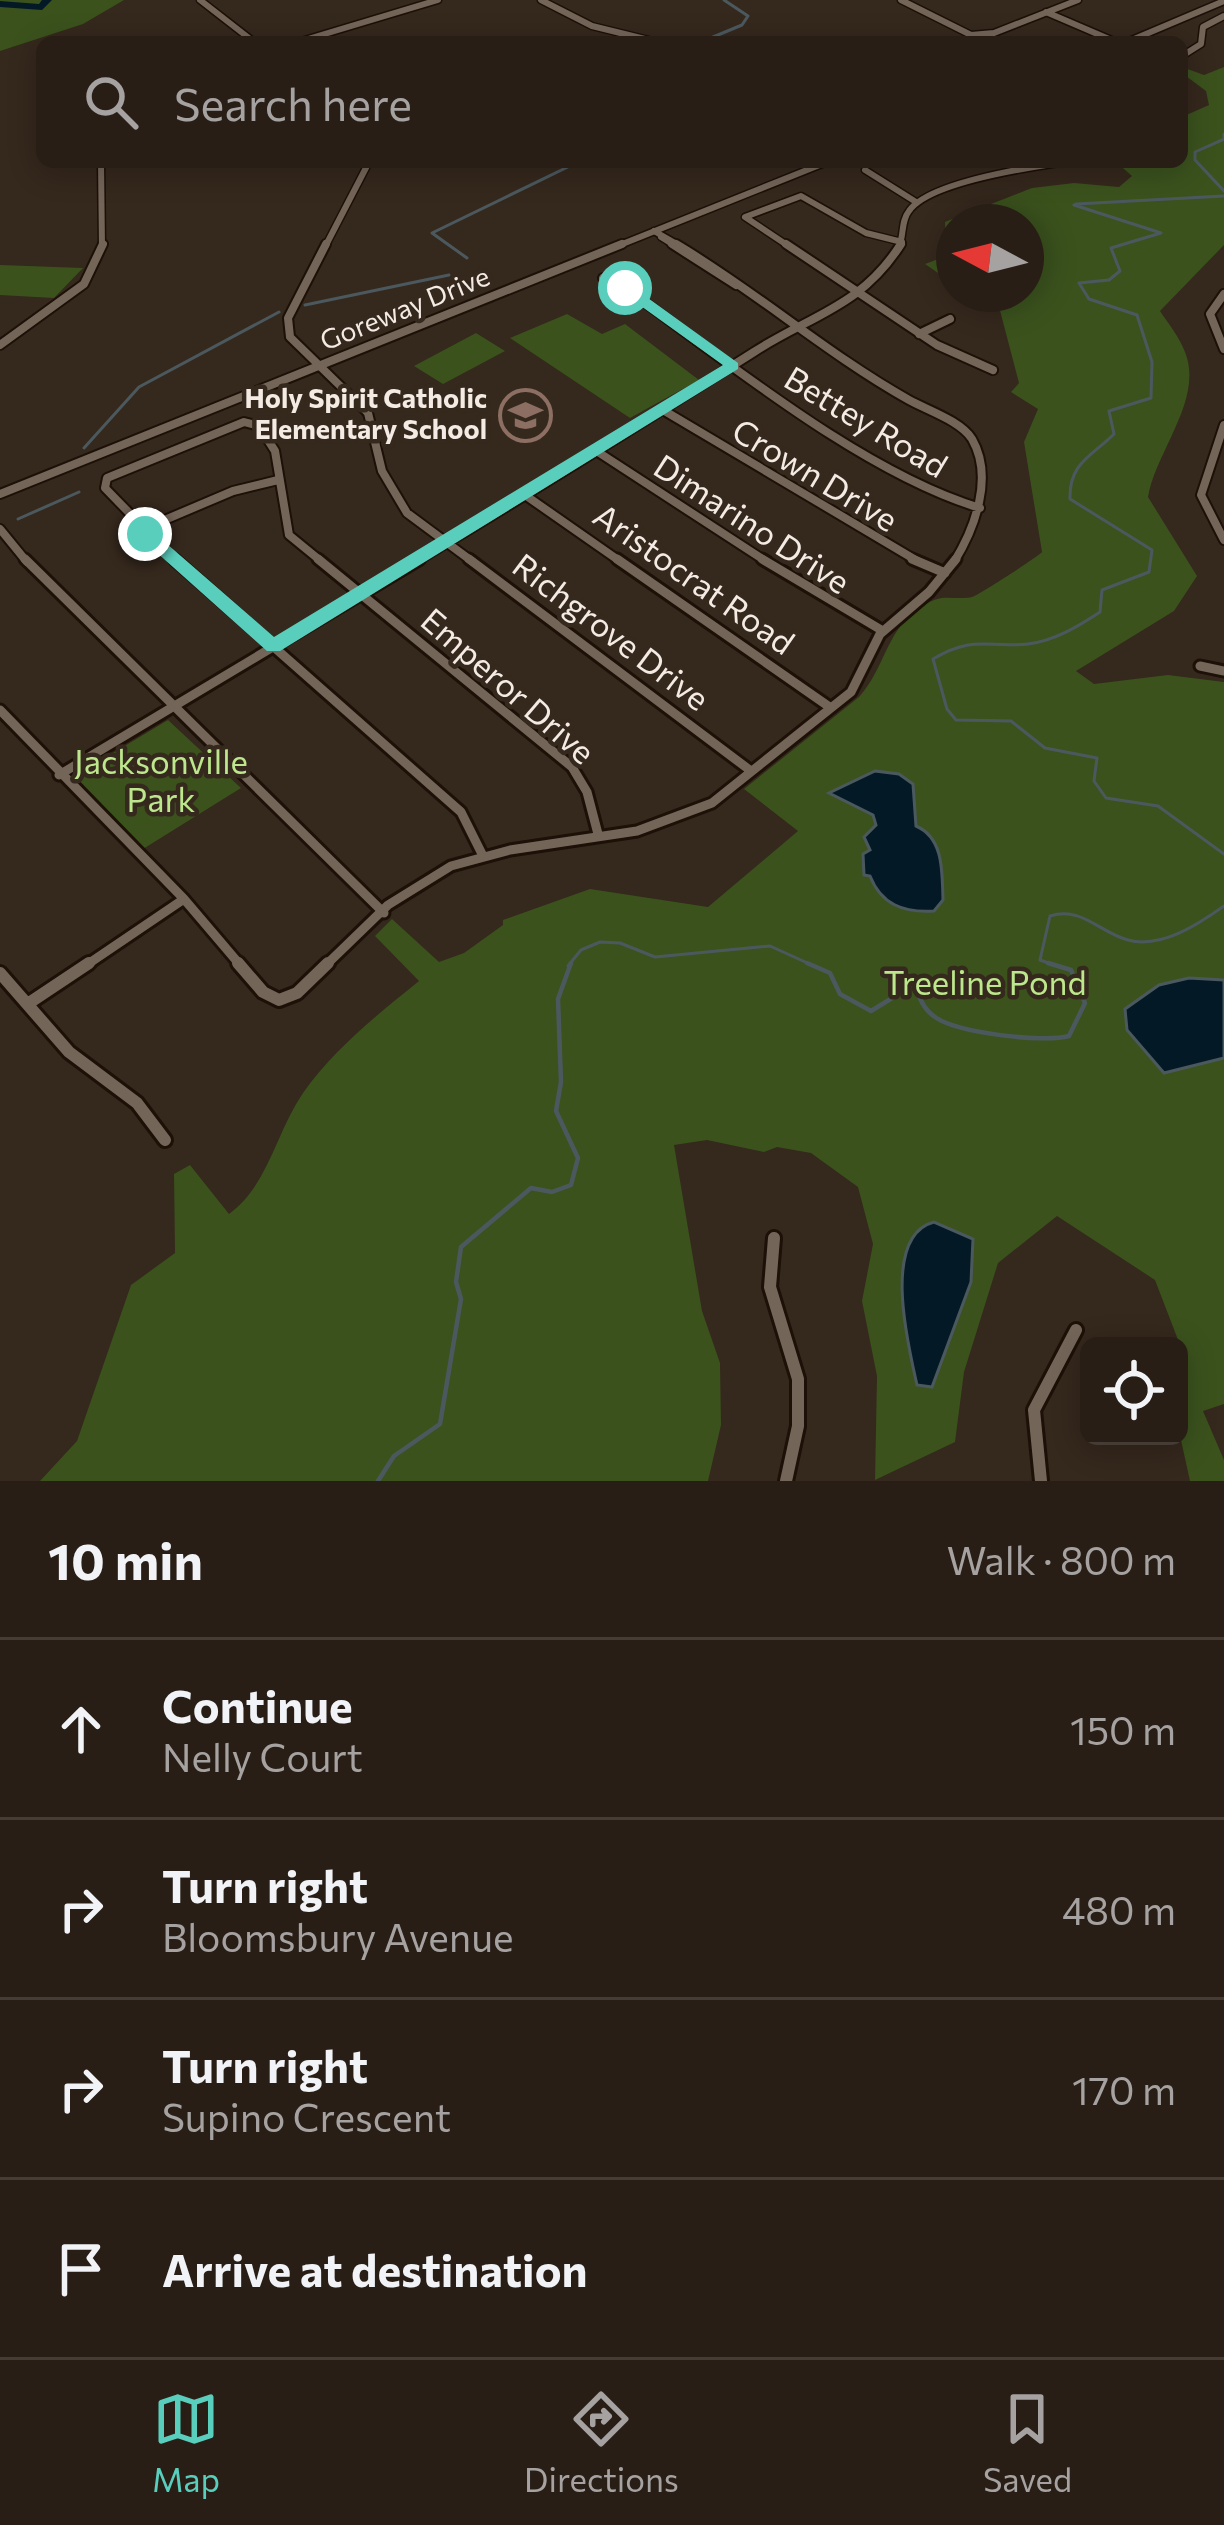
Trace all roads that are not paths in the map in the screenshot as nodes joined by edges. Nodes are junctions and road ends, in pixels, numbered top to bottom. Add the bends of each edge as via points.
1 (200, 0) edge
2 (439, 0) edge
3 (541, 0) edge
4 (901, 0) edge
5 (1078, 0) edge
6 (1224, 1) edge
7 (1046, 13) junction
8 (1224, 16) edge
9 (246, 36) edge
10 (318, 36) edge
11 (624, 36) edge
12 (1102, 36) edge
13 (1141, 36) edge
14 (1188, 52) edge
15 (101, 168) edge
16 (366, 168) edge
17 (812, 168) edge
18 (1025, 168) edge
19 (865, 170) dead end
20 (916, 202) junction
21 (658, 233) junction
22 (902, 242) junction
23 (603, 278) dead end
24 (859, 293) junction
25 (1224, 294) edge
26 (950, 319) dead end
27 (800, 330) junction
28 (920, 334) junction
29 (0, 345) edge
30 (1224, 349) edge
31 (319, 366) junction
32 (733, 366) junction
33 (993, 370) dead end
34 (663, 410) junction
35 (1224, 425) edge
36 (598, 452) junction
37 (278, 480) junction
38 (0, 494) edge
39 (525, 495) junction
40 (980, 508) junction
41 (0, 529) edge
42 (141, 530) junction
43 (1224, 540) edge
44 (446, 542) junction
45 (945, 573) junction
46 (359, 594) junction
47 (883, 631) junction
48 (273, 646) junction
49 (1200, 666) dead end
50 (1224, 671) edge
51 (174, 707) junction
52 (831, 708) junction
53 (0, 710) edge
54 (11, 722) junction
55 (0, 730) edge
56 (751, 771) junction
57 (59, 775) junction
58 (598, 833) junction
59 (483, 856) junction
60 (184, 898) junction
61 (383, 913) junction
62 (0, 973) edge
63 (29, 1003) junction
64 (165, 1140) dead end
65 (773, 1238) dead end
66 (1076, 1330) dead end
67 (786, 1481) edge
68 (1041, 1481) edge

1 - 9 street
2 - 10 street
3 - 11 street
4 - 7 street via 971,34
5 - 7 street
6 - 13 street
7 - 12 street
8 - 14 street via 1203,26 1201,44
15 - 29 street via 103,236 95,268
16 - 31 street, Richgrove Drive via 286,325
17 - 21 street, Goreway Drive
18 - 20 street
19 - 20 street
20 - 22 street via 904,216
21 - 27 street
21 - 31 street, Goreway Drive
22 - 24 street
22 - 24 street via 873,236 801,196 746,216
23 - 32 street, Bettey Road
24 - 27 street
24 - 28 street
25 - 30 street via 1210,314
26 - 28 street
27 - 32 street
27 - 40 street via 969,433
28 - 33 street
31 - 38 street, Goreway Drive
31 - 44 street, Richgrove Drive via 368,412 395,499
32 - 34 street
32 - 40 street, Bettey Road via 920,483
34 - 36 street
34 - 45 street, Crown Drive via 895,552
35 - 43 street via 1201,495
36 - 39 street
36 - 47 street, Dimarino Drive
37 - 42 street
37 - 42 street, Emperor Drive via 269,435 244,422 107,478 105,488
37 - 46 street, Emperor Drive via 289,536
39 - 44 street
39 - 52 street, Aristocrat Road
40 - 45 street
41 - 51 street
42 - 48 street
44 - 46 street
44 - 56 street, Richgrove Drive
45 - 47 street
46 - 48 street
46 - 58 street, Emperor Drive via 572,767
47 - 52 street via 860,682
48 - 51 street
48 - 59 street via 461,812
49 - 50 street
51 - 57 street
51 - 61 street
52 - 56 street
53 - 54 street
54 - 55 street
54 - 57 street
56 - 58 street via 688,816
57 - 60 street
58 - 59 street
59 - 61 street via 434,874
60 - 61 street via 263,992 279,1000 297,993
60 - 63 street
62 - 63 street
63 - 64 street via 69,1052 137,1103
65 - 67 street via 770,1287 798,1379
66 - 68 street via 1034,1410

